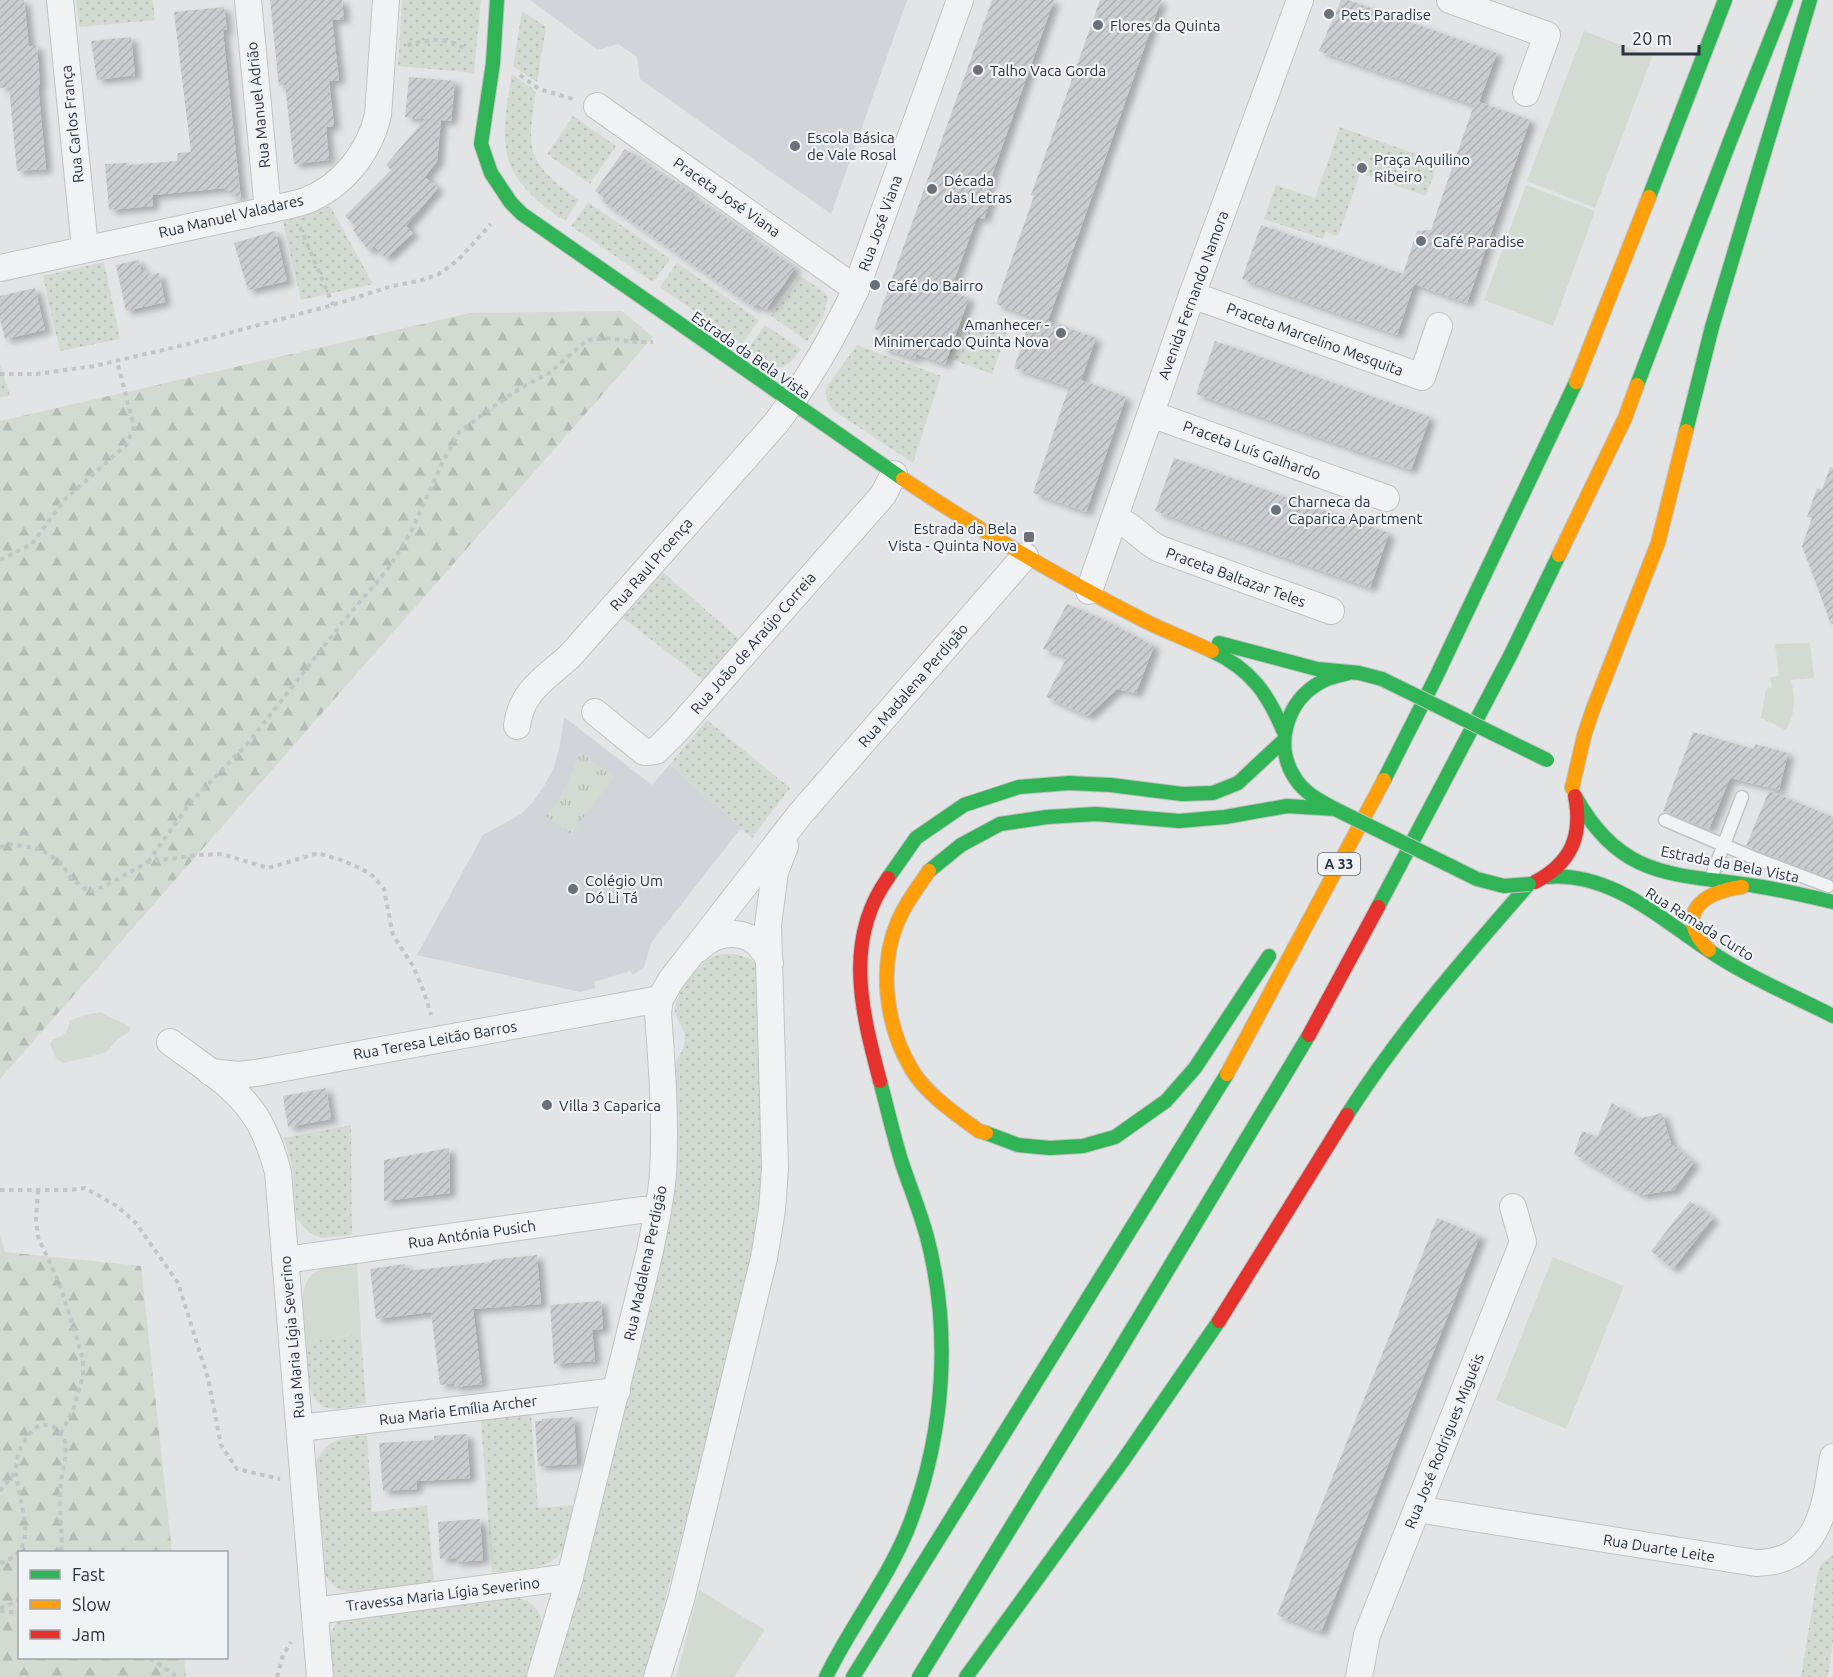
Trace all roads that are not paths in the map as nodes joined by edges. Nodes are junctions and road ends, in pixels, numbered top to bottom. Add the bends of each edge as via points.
1 (60, 0) edge
2 (248, 0) edge
3 (387, 0) edge
4 (497, 0) edge
5 (960, 0) edge
6 (1300, 0) edge
7 (1450, 0) edge
8 (1725, 0) edge
9 (1786, 0) edge
10 (1810, 0) edge
11 (1526, 93) dead end
12 (597, 106) road end
13 (279, 207) junction
14 (84, 248) junction
15 (0, 268) edge
16 (856, 289) junction
17 (1192, 296) junction
18 (1439, 326) dead end
19 (791, 403) junction
20 (1151, 414) junction
21 (894, 474) junction
22 (1386, 498) dead end
23 (1115, 519) junction
24 (1025, 556) junction
25 (1089, 591) junction
26 (1331, 611) dead end
27 (1162, 629) junction
28 (1347, 673) junction
29 (594, 712) dead end
30 (517, 726) dead end
31 (1283, 735) junction
32 (1383, 782) junction
33 (1574, 793) junction
34 (1742, 798) dead end
35 (1335, 809) junction
36 (801, 813) junction
37 (1665, 820) dead end
38 (1724, 844) junction
39 (1546, 877) junction
40 (1711, 880) junction
41 (1529, 884) junction
42 (1759, 887) junction
43 (1833, 890) edge
44 (1833, 902) edge
45 (1299, 910) dead end
46 (1280, 940) dead end
47 (1713, 953) junction
48 (685, 961) junction
49 (770, 963) junction
50 (660, 999) junction
51 (1833, 1016) edge
52 (170, 1042) dead end
53 (209, 1072) junction
54 (1513, 1207) dead end
55 (658, 1210) junction
56 (285, 1260) junction
57 (617, 1391) junction
58 (300, 1428) junction
59 (1833, 1457) edge
60 (1416, 1509) junction
61 (570, 1577) junction
62 (315, 1611) junction
63 (320, 1677) edge
64 (540, 1677) edge
65 (657, 1677) edge
66 (826, 1677) edge
67 (853, 1677) edge
68 (919, 1677) edge
69 (966, 1677) edge
70 (1359, 1677) edge

1 - 14 street, Rua Carlos França
2 - 13 street, Rua Manuel Adrião
3 - 13 street, Rua Manuel Valadares via 378,116 369,143 350,169 322,193
4 - 19 main road, Estrada da Bela Vista via 481,144 491,173 511,203
5 - 16 street, Rua José Viana
6 - 17 street, Avenida Fernando Namora
7 - 11 street via 1547,34
8 - 32 main road, A 33 via 1580,373
9 - 68 main road via 1624,418 1505,667 1323,1011
10 - 33 main road via 1712,327 1658,543 1593,709
12 - 16 street, Praceta José Viana
13 - 14 street, Rua Manuel Valadares
14 - 15 street, Rua Manuel Valadares
16 - 19 street, Rua José Viana via 838,329
17 - 18 street, Praceta Marcelino Mesquita via 1422,377
17 - 20 street, Avenida Fernando Namora
19 - 21 main road, Estrada da Bela Vista
19 - 30 street, Rua Raul Proença via 570,656 527,695
20 - 22 street, Praceta Luís Galhardo
20 - 23 street, Avenida Fernando Namora
21 - 24 main road, Estrada da Bela Vista
21 - 29 street, Rua João de Araújo Correia via 883,495 656,751 644,752
23 - 25 street, Avenida Fernando Namora
23 - 26 street, Praceta Baltazar Teles via 1128,524 1160,549
24 - 25 main road, Estrada da Bela Vista
24 - 36 street, Rua Madalena Perdigão
25 - 27 main road, Estrada da Bela Vista
27 - 28 main road via 1317,669
27 - 31 main road via 1221,654 1250,674 1272,703
28 - 31 main road via 1322,680 1306,691 1293,706
28 - 33 main road, Estrada da Bela Vista, bridge via 1382,679 1554,766
31 - 35 main road via 1287,763 1298,783 1315,799
31 - 66 main road via 1238,783 1213,793 1182,794 1069,783 1019,787 964,805 916,838 882,886 860,948 861,1000 900,1157 927,1237 941,1313 939,1413 912,1519
32 - 45 main road
32 - 67 main road, A 33 via 1232,1066
33 - 39 main road via 1577,837 1565,860
33 - 40 main road, Estrada da Bela Vista via 1589,820 1614,847 1645,864
34 - 38 lane
35 - 41 main road, bridge via 1478,879 1504,886
35 - 46 main road via 1287,806 1179,821 1096,814 1000,824 961,845 930,870 910,897 897,922 889,952 886,990 894,1030 912,1071 944,1106 979,1131 1018,1145 1083,1146 1114,1137 1166,1101 1195,1068
36 - 48 street, Rua Madalena Perdigão
36 - 49 street, Rua Madalena Perdigão via 775,872 768,925
37 - 38 lane
38 - 40 lane
38 - 43 lane
39 - 41 main road
39 - 47 main road, Rua Ramada Curto via 1573,876 1614,891
40 - 42 main road, Estrada da Bela Vista
41 - 69 main road via 1473,948 1370,1080 1214,1329
42 - 44 main road, Estrada da Bela Vista
42 - 47 main road via 1723,890 1697,907 1691,922 1693,930 1702,945
47 - 51 main road, Rua Ramada Curto
48 - 49 street via 721,934 736,934 763,949
48 - 50 street, Rua Madalena Perdigão
49 - 65 street, Rua Madalena Perdigão via 775,1167 772,1210 764,1258 683,1589
50 - 53 street, Rua Teresa Leitão Barros via 239,1075
50 - 55 street, Rua Madalena Perdigão via 663,1174
52 - 53 street, Rua Maria Lígia Severino
53 - 56 street, Rua Maria Lígia Severino via 248,1105 262,1126 278,1172
54 - 60 street, Rua José Rodrigues Miguéis via 1523,1242
55 - 56 street, Rua Antónia Pusich
55 - 57 street, Rua Madalena Perdigão
56 - 58 street, Rua Maria Lígia Severino
57 - 58 street, Rua Maria Emília Archer
57 - 61 street, Rua Madalena Perdigão
58 - 62 street, Rua Maria Lígia Severino
59 - 60 street, Rua Duarte Leite via 1825,1507 1814,1534 1794,1553 1772,1563
60 - 70 street, Rua José Rodrigues Miguéis via 1367,1635
61 - 62 street, Travessa Maria Lígia Severino
61 - 64 street, Rua Madalena Perdigão
62 - 63 street, Rua Maria Lígia Severino

